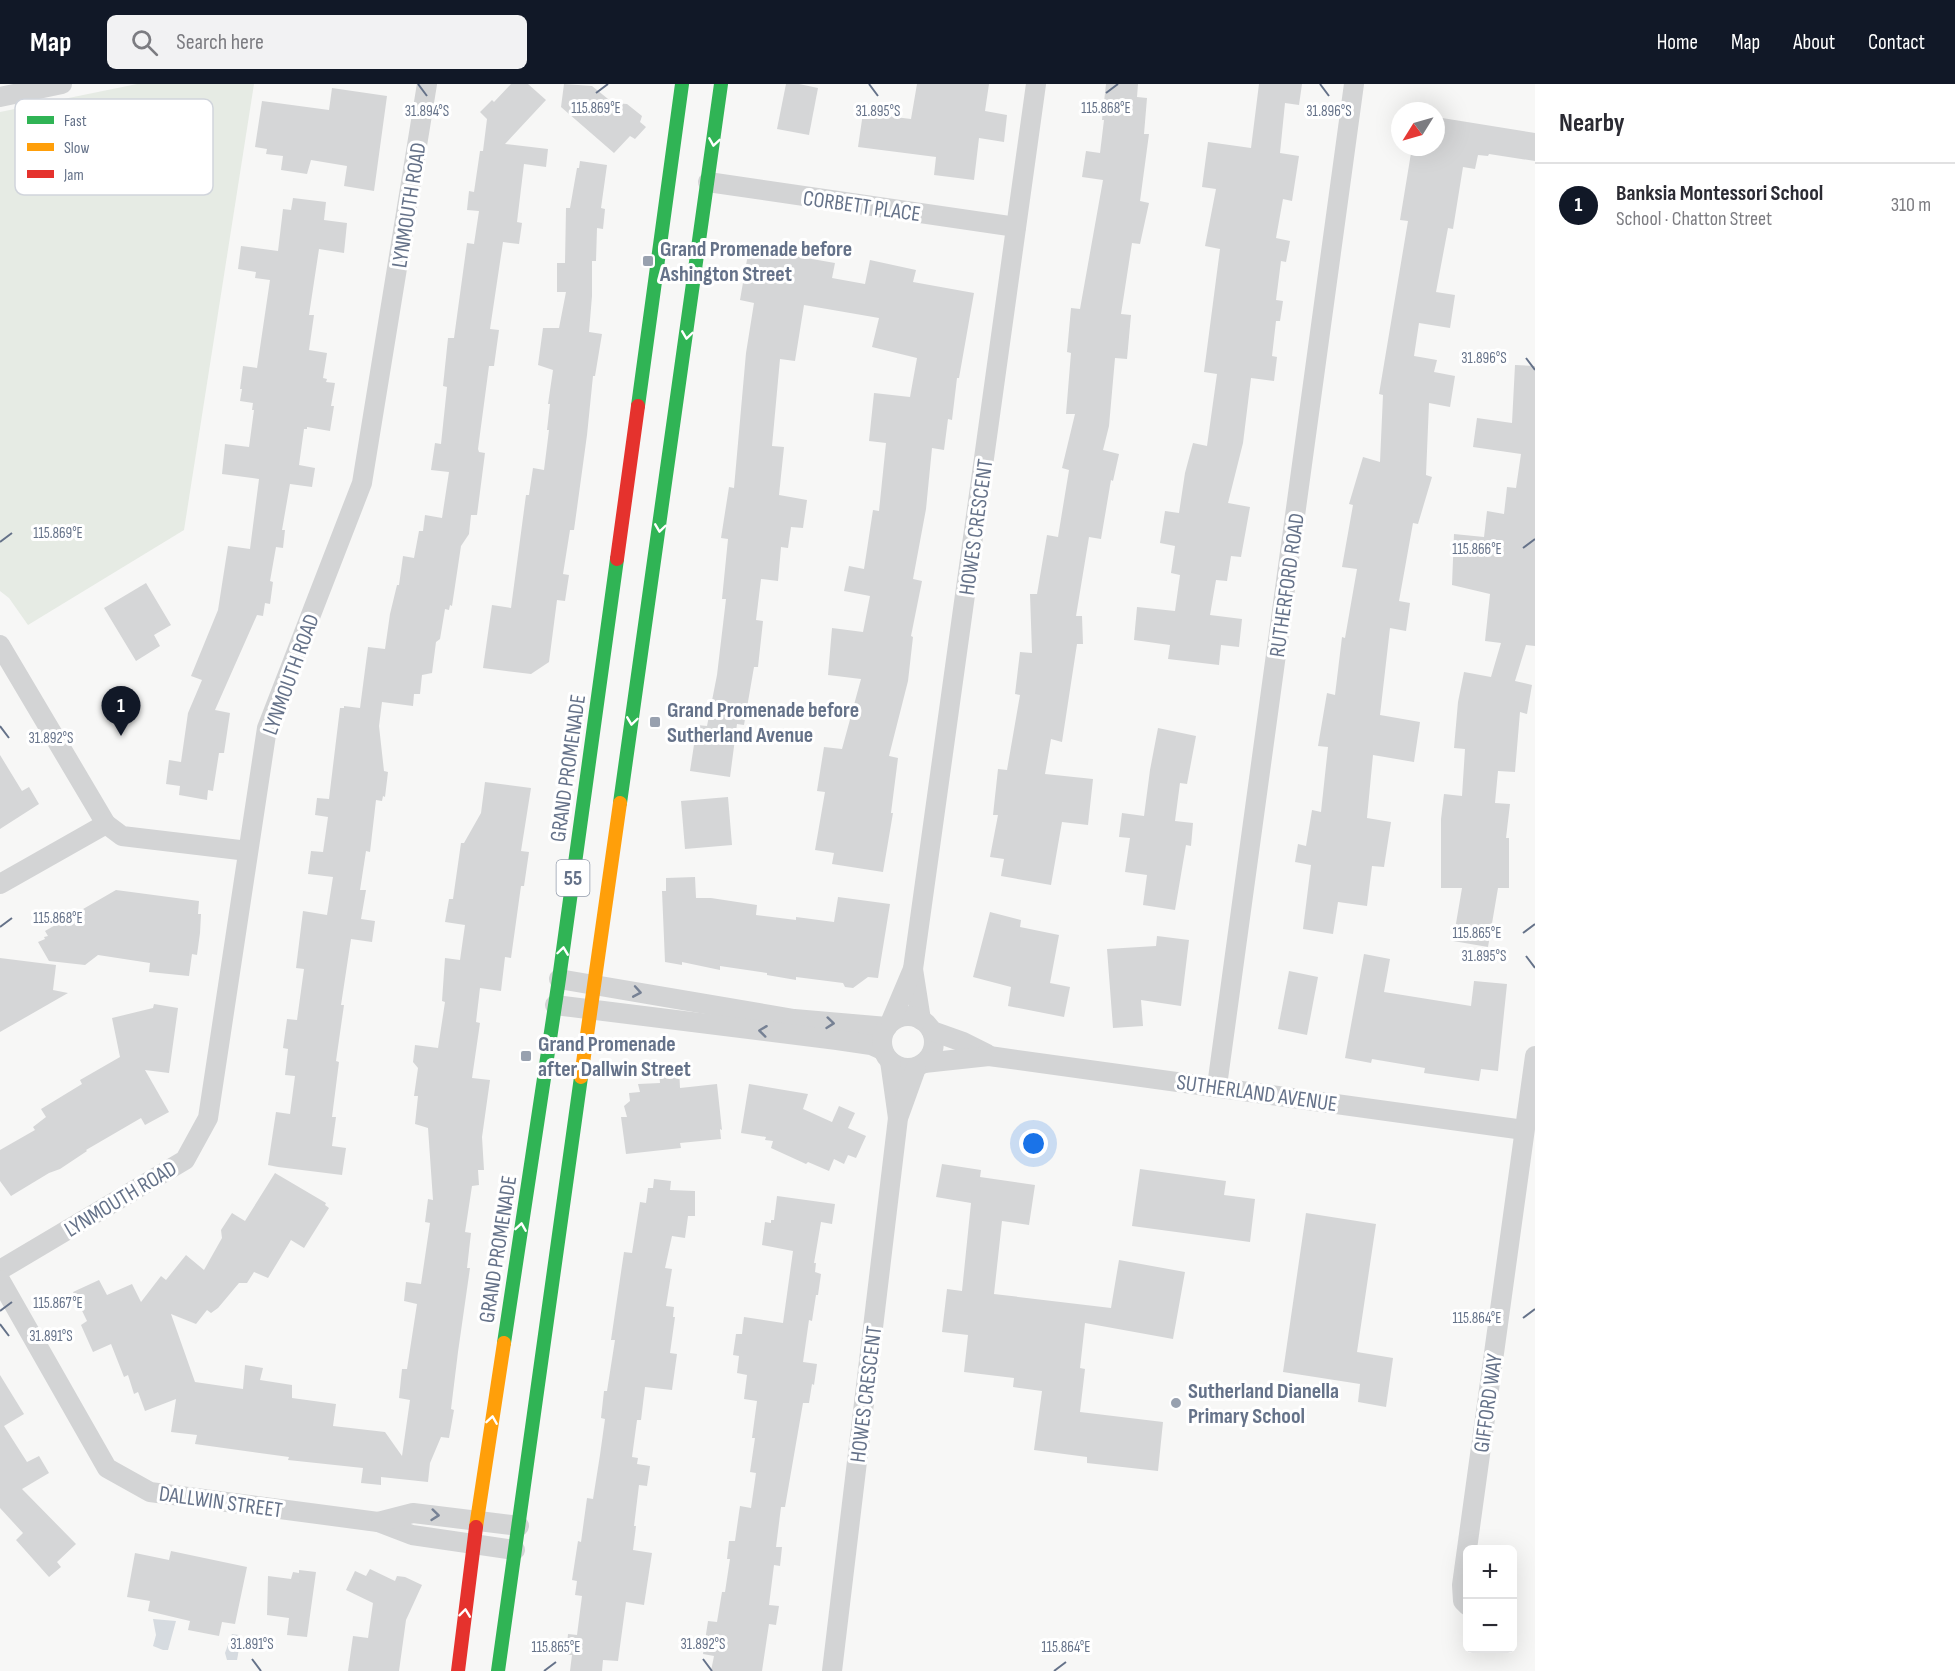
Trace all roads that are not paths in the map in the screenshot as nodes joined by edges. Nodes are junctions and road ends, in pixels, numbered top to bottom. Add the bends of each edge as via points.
1 (62, 84) edge
2 (428, 84) edge
3 (682, 84) edge
4 (722, 84) edge
5 (1036, 84) edge
6 (1354, 84) edge
7 (0, 97) edge
8 (708, 182) junction
9 (1016, 227) junction
10 (0, 645) edge
11 (609, 687) junction
12 (636, 692) junction
13 (106, 824) junction
14 (248, 851) junction
15 (0, 884) edge
16 (913, 969) junction
17 (559, 979) junction
18 (595, 986) junction
19 (555, 1005) junction
20 (592, 1011) junction
21 (728, 1017) junction
22 (889, 1024) junction
23 (926, 1025) junction
24 (886, 1056) junction
25 (989, 1056) junction
26 (1535, 1056) edge
27 (920, 1065) junction
28 (1217, 1086) junction
29 (898, 1118) junction
30 (1524, 1130) junction
31 (0, 1270) edge
32 (0, 1280) edge
33 (476, 1520) junction
34 (378, 1522) junction
35 (519, 1526) junction
36 (473, 1544) junction
37 (515, 1550) junction
38 (1463, 1601) edge
39 (458, 1671) edge
40 (498, 1671) edge
41 (832, 1671) edge

1 - 7 street
2 - 14 street, LYNMOUTH ROAD via 362,483 267,728
3 - 11 main road, GRAND PROMENADE / 55
4 -> 8 main road, 55
5 - 9 street, HOWES CRESCENT
6 - 28 street, RUTHERFORD ROAD
8 - 9 street, CORBETT PLACE
8 -> 12 main road, 55
9 - 16 street, HOWES CRESCENT
10 - 13 street
11 - 12 main road
17 -> 11 main road, GRAND PROMENADE / 55
12 -> 18 main road, 55
13 - 14 street via 122,836
13 - 15 street
14 - 31 street, LYNMOUTH ROAD via 208,1118 185,1160
16 - 22 street, HOWES CRESCENT
16 - 23 street, HOWES CRESCENT
17 - 18 street
17 - 19 main road, GRAND PROMENADE / 55
18 - 20 main road, 55
18 -> 21 street
19 - 20 street
33 -> 19 main road, GRAND PROMENADE / 55
20 - 21 street
20 - 35 main road, 55
21 -> 22 street
24 -> 21 street via 871,1045
22 - 23 street via 899,1016 909,1015
22 - 24 street via 881,1040
23 - 25 street, SUTHERLAND AVENUE
23 - 27 street via 934,1047
24 - 27 street via 906,1069
24 - 29 street, HOWES CRESCENT
25 - 27 street, SUTHERLAND AVENUE
25 - 28 street, SUTHERLAND AVENUE
26 - 30 street, GIFFORD WAY
27 - 29 street, HOWES CRESCENT
28 - 30 street, SUTHERLAND AVENUE
29 - 41 street, HOWES CRESCENT
30 - 38 street, GIFFORD WAY via 1462,1585
32 - 34 street, DALLWIN STREET via 107,1468 150,1492
34 -> 33 street, DALLWIN STREET via 413,1513
33 - 35 street, DALLWIN STREET
33 - 36 main road, GRAND PROMENADE / 55
34 - 36 street, DALLWIN STREET via 412,1534
35 - 37 main road, 55
36 - 37 street, DALLWIN STREET
39 -> 36 main road, GRAND PROMENADE / 55
37 - 40 main road, 55

